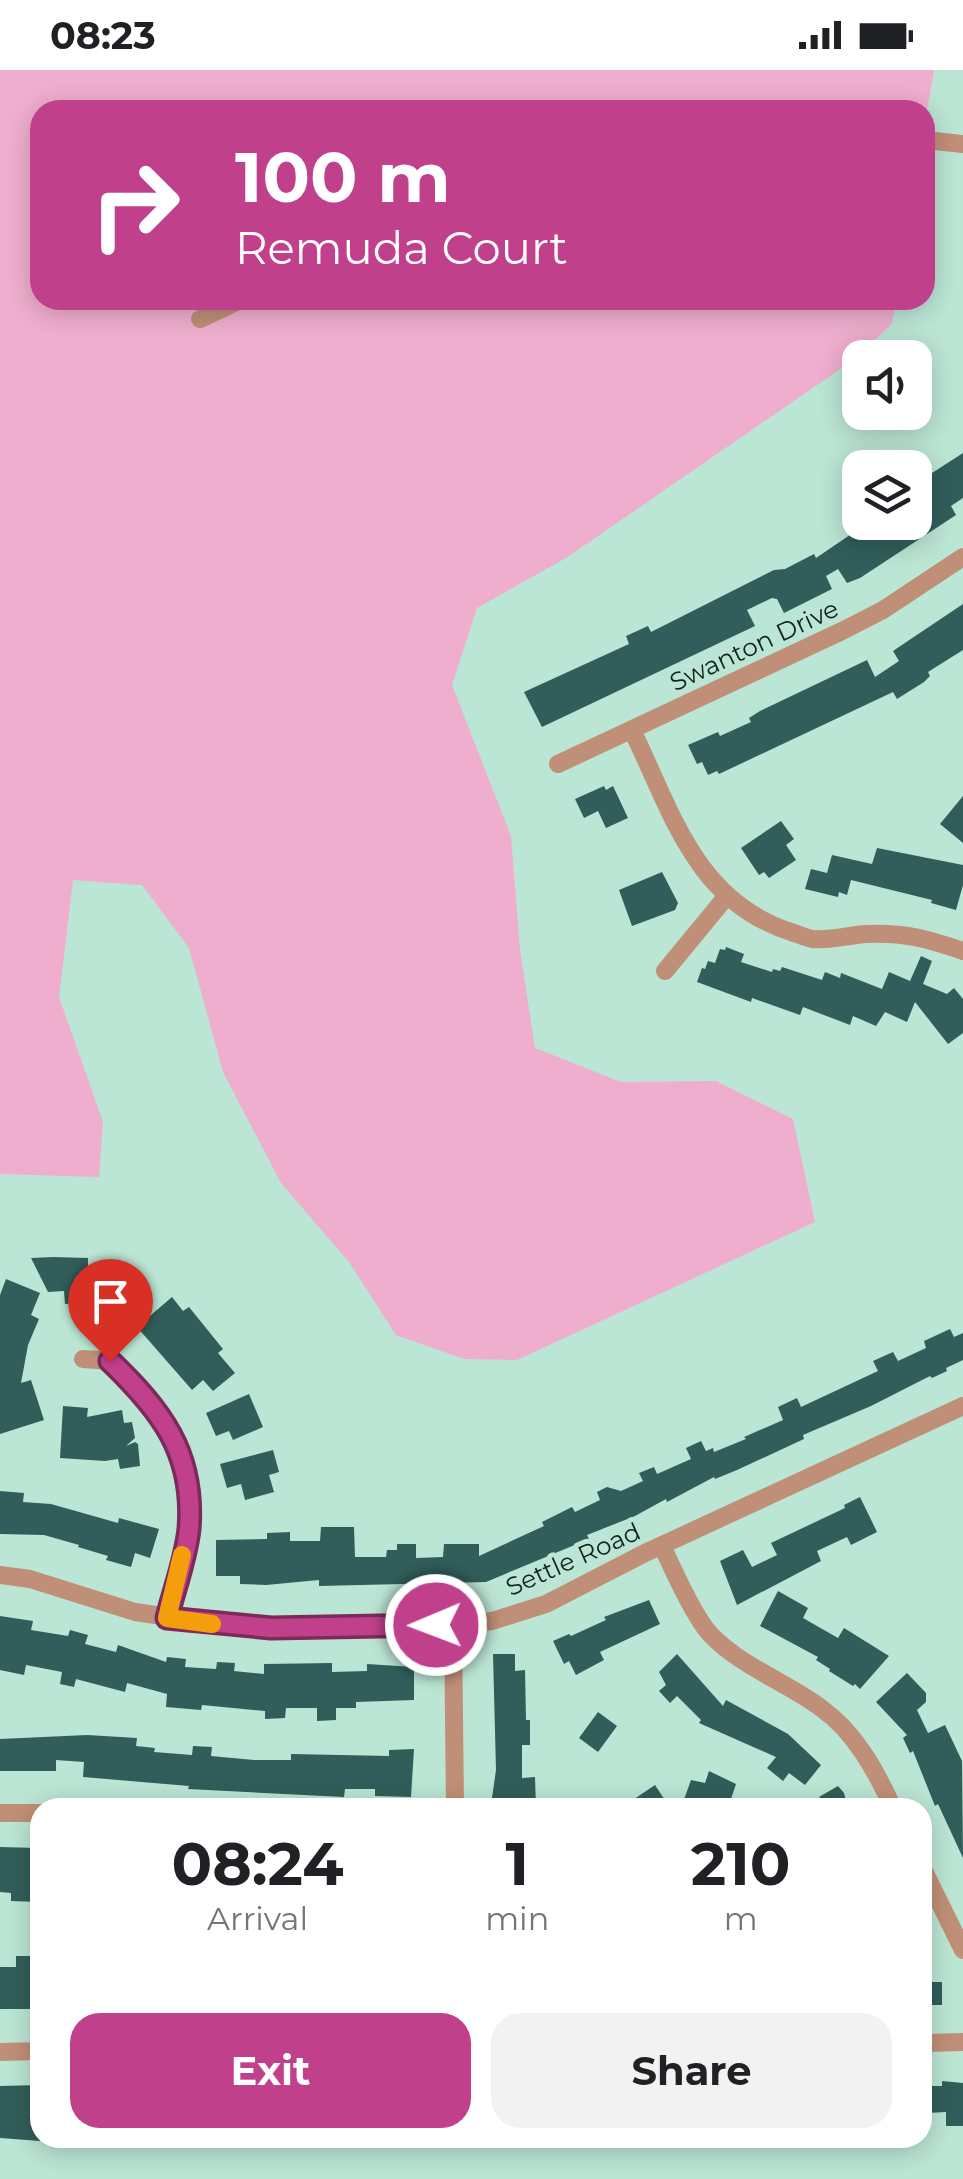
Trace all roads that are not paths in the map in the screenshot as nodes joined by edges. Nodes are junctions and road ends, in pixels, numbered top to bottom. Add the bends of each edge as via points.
1 (935, 141) edge
2 (963, 144) edge
3 (219, 310) edge
4 (200, 319) dead end
5 (963, 557) edge
6 (632, 730) junction
7 (558, 764) dead end
8 (726, 897) junction
9 (963, 951) edge
10 (665, 971) dead end
11 (84, 1359) dead end
12 (963, 1406) edge
13 (662, 1546) junction
14 (0, 1575) edge
15 (167, 1618) junction
16 (453, 1626) junction
17 (455, 1798) edge
18 (889, 1798) edge
19 (0, 1813) edge
20 (30, 1813) edge
21 (932, 1887) edge
22 (963, 1950) edge
23 (963, 2042) edge
24 (932, 2043) edge
25 (0, 2052) edge
26 (30, 2052) edge

1 - 2 street
3 - 4 street
5 - 6 street, Swanton Drive via 842,632
6 - 7 street, Swanton Drive
6 - 8 street via 697,863
8 - 9 street via 759,920 813,939 917,935
8 - 10 street
11 - 15 street via 110,1361 152,1401 174,1439 185,1474 189,1529
12 - 13 street, Settle Road
13 - 16 street, Settle Road via 546,1604
13 - 18 street via 709,1633 846,1729
14 - 15 street, Settle Road
15 - 16 street, Settle Road via 271,1628
16 - 17 street
19 - 20 street
21 - 22 street
23 - 24 street
25 - 26 street

